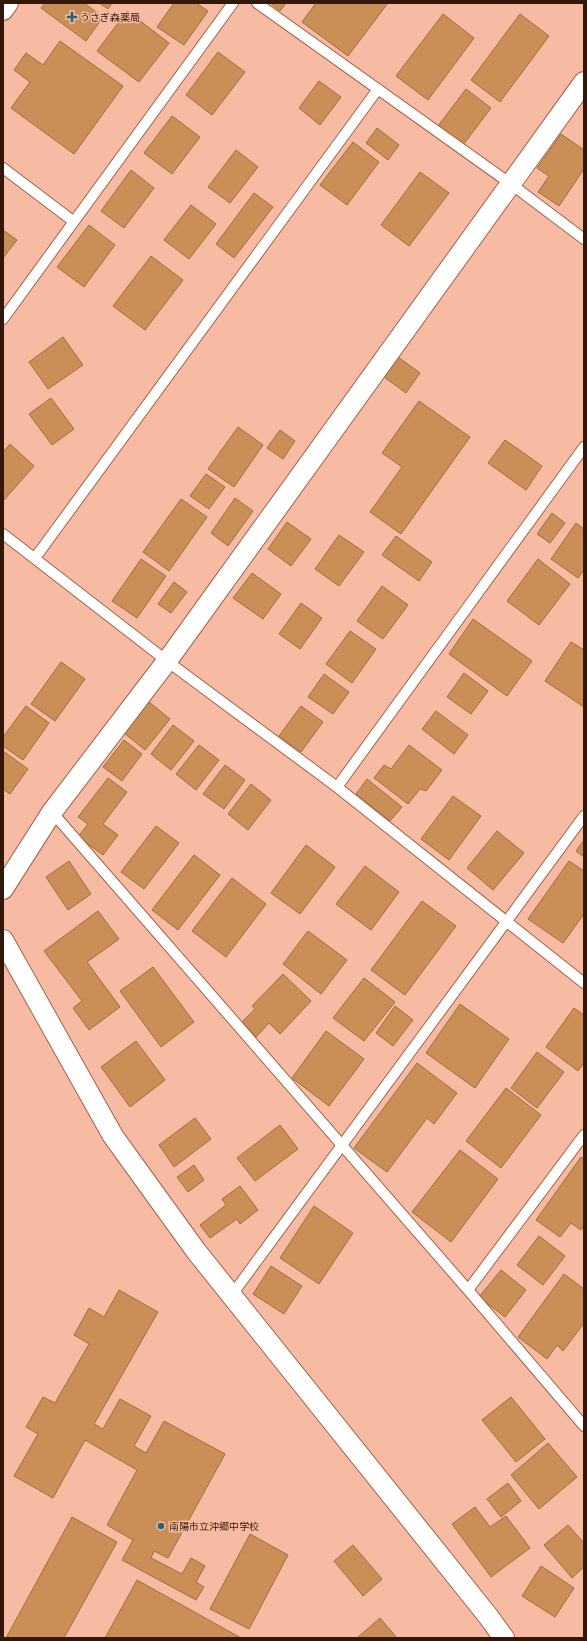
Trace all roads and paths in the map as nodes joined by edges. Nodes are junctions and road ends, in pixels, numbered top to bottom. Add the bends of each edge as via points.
1 (8, 3) edge
2 (232, 3) edge
3 (257, 3) edge
4 (3, 10) edge
5 (584, 82) edge
6 (378, 89) junction
7 (3, 168) edge
8 (510, 184) junction
9 (73, 220) junction
10 (584, 239) edge
11 (3, 318) edge
12 (584, 447) edge
13 (3, 534) edge
14 (35, 558) junction
15 (168, 661) junction
16 (337, 787) junction
17 (52, 812) junction
18 (584, 816) edge
19 (3, 889) edge
20 (507, 922) junction
21 (3, 940) edge
22 (584, 982) edge
23 (584, 1135) edge
24 (342, 1146) junction
25 (468, 1290) junction
26 (231, 1296) junction
27 (584, 1426) edge
28 (504, 1638) edge

1 - 4 street
2 - 9 lane
3 - 6 lane
5 - 8 street
6 - 8 lane
6 - 14 lane
7 - 9 lane
8 - 10 lane
8 - 15 street
9 - 11 lane
12 - 16 lane
13 - 14 lane
14 - 15 lane
15 - 16 lane
15 - 17 street
16 - 20 lane
17 - 19 street
17 - 24 lane
18 - 20 lane
20 - 22 lane
20 - 24 lane
21 - 26 street via 113,1136
23 - 25 lane
24 - 25 lane
24 - 26 lane
25 - 27 lane
26 - 28 street

